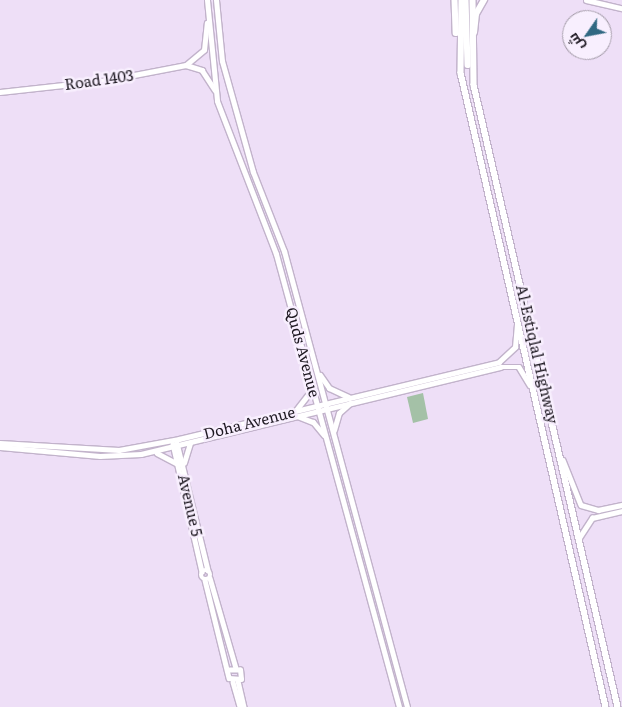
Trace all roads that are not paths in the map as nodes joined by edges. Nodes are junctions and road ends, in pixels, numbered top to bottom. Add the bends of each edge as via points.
1 (207, 0) edge
2 (455, 0) edge
3 (462, 0) edge
4 (466, 0) edge
5 (473, 0) edge
6 (484, 0) edge
7 (586, 0) edge
8 (216, 2) edge
9 (622, 8) edge
10 (207, 23) junction
11 (458, 51) junction
12 (471, 63) junction
13 (186, 65) junction
14 (472, 78) junction
15 (0, 90) edge
16 (216, 91) junction
17 (516, 315) junction
18 (291, 325) dead end
19 (297, 325) junction
20 (304, 348) junction
21 (311, 352) junction
22 (451, 373) junction
23 (448, 379) junction
24 (530, 385) junction
25 (375, 394) junction
26 (349, 400) junction
27 (327, 406) junction
28 (319, 407) junction
29 (296, 413) junction
30 (334, 430) junction
31 (327, 439) junction
32 (175, 440) junction
33 (191, 442) junction
34 (0, 443) edge
35 (176, 446) junction
36 (0, 447) edge
37 (151, 452) junction
38 (560, 452) junction
39 (177, 463) junction
40 (184, 472) junction
41 (622, 505) edge
42 (621, 512) edge
43 (579, 538) junction
44 (208, 570) junction
45 (202, 572) junction
46 (208, 579) junction
47 (236, 668) junction
48 (230, 670) junction
49 (236, 682) junction
50 (240, 707) edge
51 (244, 707) edge
52 (399, 707) edge
53 (407, 707) edge
54 (606, 707) edge
55 (618, 707) edge

1 - 10 main road, Quds Avenue
2 - 11 main road
3 - 11 main road, Al-Estiqlal Highway
4 - 14 main road via 466,44
5 - 12 main road, Al-Estiqlal Highway
6 - 12 main road via 475,19
7 - 9 main road
8 - 21 main road, Quds Avenue via 222,60 253,172 284,251
10 - 13 street via 204,50
10 - 16 main road, Quds Avenue
11 - 17 main road, Al-Estiqlal Highway
12 - 14 main road, Al-Estiqlal Highway
13 - 15 street, Road 1403 via 108,80
13 - 16 street via 202,70
14 - 38 main road, Al-Estiqlal Highway
16 - 19 main road, Quds Avenue via 228,138 276,254
17 - 22 street, Doha Avenue via 517,338 509,356
17 - 24 main road, Al-Estiqlal Highway
18 - 19 main road
19 - 20 main road, Quds Avenue
20 - 28 main road, Quds Avenue
20 - 29 main road via 310,392
21 - 26 main road via 325,383
21 - 27 main road, Quds Avenue
22 - 23 street
22 - 25 street, Doha Avenue
23 - 24 street, Doha Avenue via 511,365 522,370
23 - 25 street, Doha Avenue
24 - 54 main road, Al-Estiqlal Highway
25 - 26 street, Doha Avenue
26 - 27 street, Doha Avenue
26 - 30 main road
27 - 28 street, Doha Avenue
27 - 30 main road, Quds Avenue
28 - 29 street, Doha Avenue
28 - 31 main road, Quds Avenue
29 - 31 main road via 316,425
29 - 32 street, Doha Avenue
29 - 33 street, Doha Avenue
30 - 53 main road, Quds Avenue
31 - 52 main road, Quds Avenue
32 - 34 street, Doha Avenue via 119,450
32 - 35 street, Avenue 5
33 - 35 street, Doha Avenue
33 - 40 street via 185,450
35 - 37 street, Doha Avenue
35 - 39 street, Avenue 5
35 - 40 street, Avenue 5
36 - 37 street, Doha Avenue via 100,456
37 - 39 street
38 - 41 street via 581,505 598,510
38 - 43 main road, Al-Estiqlal Highway
39 - 45 street, Avenue 5
40 - 44 street, Avenue 5
42 - 43 street via 590,519
43 - 55 main road, Al-Estiqlal Highway
44 - 45 street
44 - 46 street, Avenue 5
45 - 46 street, Avenue 5
46 - 47 street
46 - 48 street
47 - 48 street
47 - 49 street via 242,674
48 - 49 street
49 - 50 street
49 - 51 street

